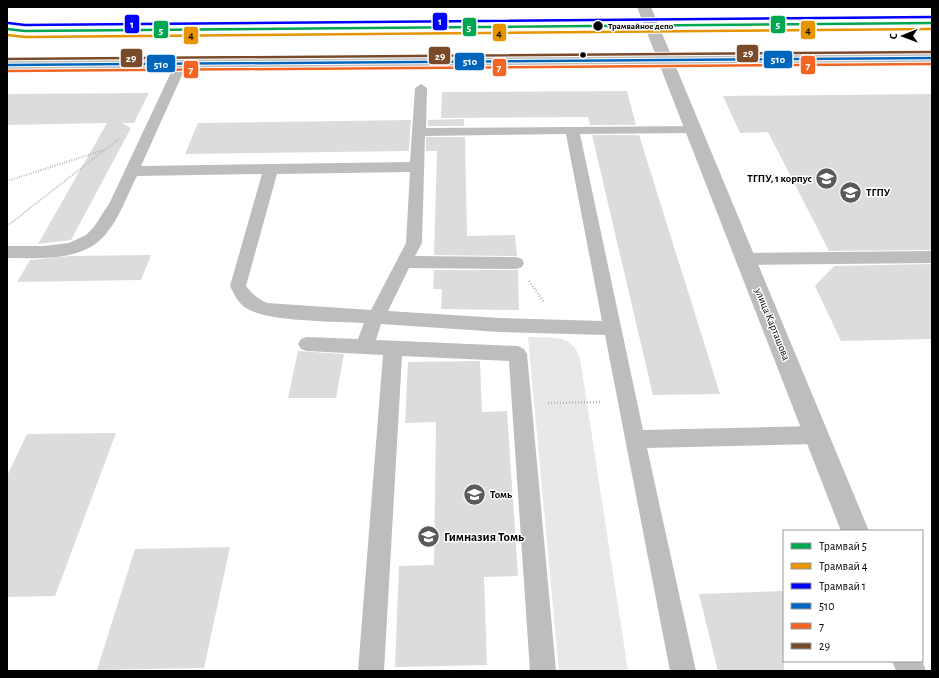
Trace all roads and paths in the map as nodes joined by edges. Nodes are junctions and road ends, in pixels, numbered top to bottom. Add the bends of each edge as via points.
1 (644, 7) edge
2 (932, 44) edge
3 (7, 52) edge
4 (663, 53) junction
5 (932, 58) edge
6 (181, 64) junction
7 (7, 66) edge
8 (421, 88) dead end
9 (694, 129) junction
10 (572, 130) junction
11 (418, 132) junction
12 (126, 133) dead end
13 (105, 149) junction
14 (417, 167) junction
15 (271, 169) junction
16 (132, 171) junction
17 (7, 181) edge
18 (7, 226) edge
19 (7, 252) edge
20 (932, 257) edge
21 (746, 259) junction
22 (404, 262) junction
23 (516, 263) joint
24 (376, 317) junction
25 (563, 328) junction
26 (612, 328) junction
27 (307, 344) dead end
28 (366, 347) junction
29 (393, 348) junction
30 (587, 402) dead end
31 (522, 403) junction
32 (817, 435) junction
33 (635, 439) junction
34 (855, 530) edge
35 (371, 671) edge
36 (543, 671) edge
37 (683, 671) edge

1 - 4 main road, улица Карташова
2 - 4 main road
3 - 4 main road
4 - 5 main road
4 - 6 main road
4 - 9 main road, улица Карташова
6 - 7 main road
6 - 16 lane
8 - 11 lane
9 - 10 lane
9 - 21 main road, улица Карташова
10 - 11 lane
10 - 26 lane
11 - 14 lane
12 - 13 path
13 - 17 path
13 - 18 path
14 - 15 lane
14 - 22 lane via 414,243
15 - 16 lane
15 - 24 lane via 238,286 244,299 253,306 267,310
16 - 19 lane via 104,226 92,239 64,250
20 - 21 lane
21 - 32 main road, улица Карташова
22 - 23 lane
22 - 24 lane
23 - 25 path
24 - 25 lane
24 - 28 lane via 369,330
25 - 26 lane
26 - 33 lane
27 - 28 lane
28 - 29 lane
29 - 31 lane via 518,354
29 - 35 lane
30 - 31 path
31 - 36 lane
32 - 33 lane
32 - 34 main road, улица Карташова
33 - 37 lane

